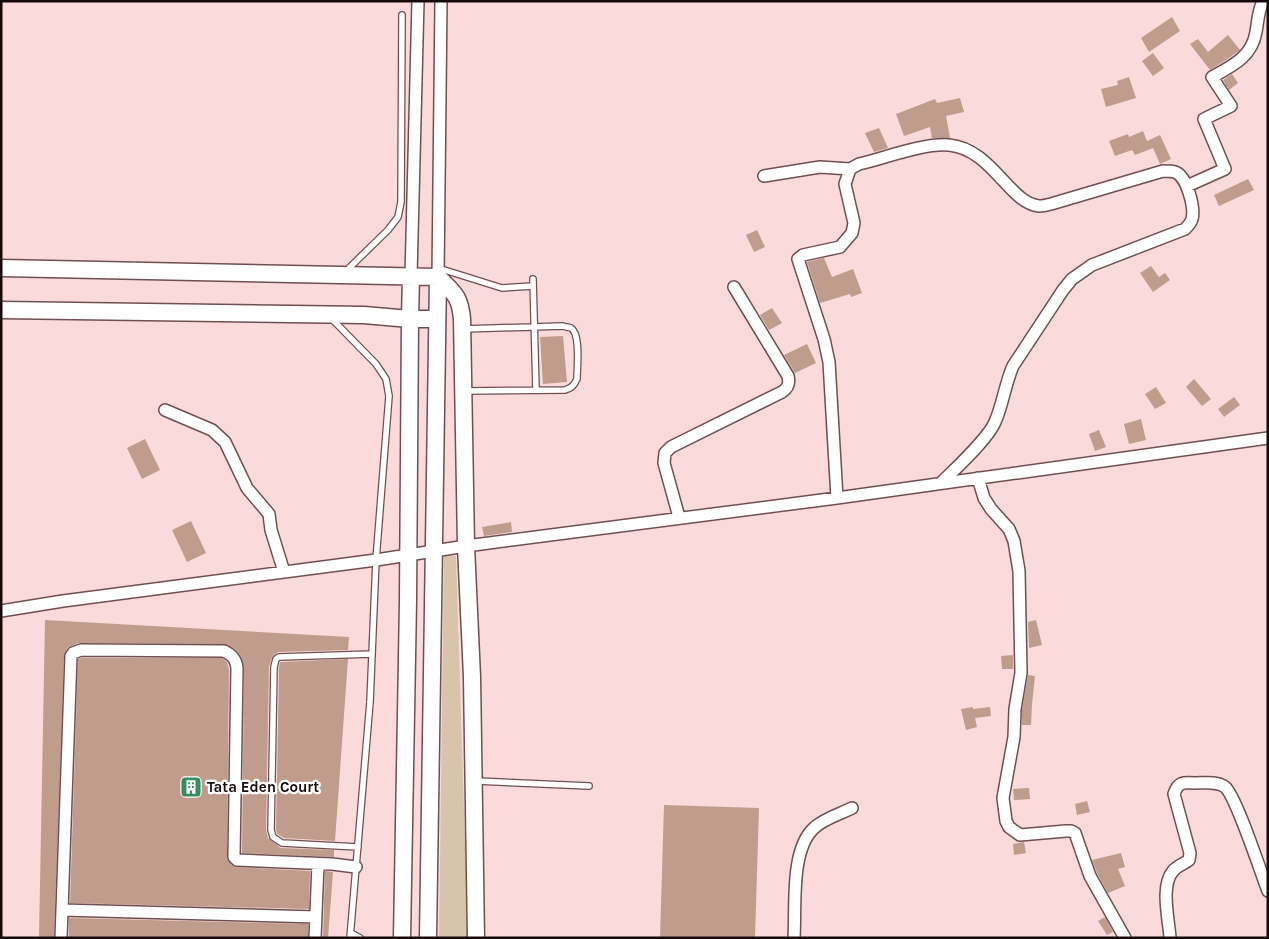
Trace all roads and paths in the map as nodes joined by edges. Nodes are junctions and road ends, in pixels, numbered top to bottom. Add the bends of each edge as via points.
1 (418, 1) edge
2 (442, 1) edge
3 (1263, 1) edge
4 (402, 14) dead end
5 (850, 169) junction
6 (764, 176) dead end
7 (1187, 186) junction
8 (1, 268) edge
9 (438, 272) junction
10 (343, 274) junction
11 (411, 276) junction
12 (734, 287) dead end
13 (1, 310) edge
14 (328, 315) junction
15 (410, 319) junction
16 (437, 319) junction
17 (535, 326) junction
18 (462, 329) junction
19 (536, 390) junction
20 (463, 391) junction
21 (165, 410) dead end
22 (1268, 438) edge
23 (978, 478) junction
24 (941, 483) junction
25 (836, 498) junction
26 (679, 517) junction
27 (466, 546) junction
28 (434, 550) junction
29 (408, 555) junction
30 (376, 560) junction
31 (284, 572) junction
32 (1, 611) edge
33 (372, 654) junction
34 (474, 781) junction
35 (589, 786) dead end
36 (852, 808) dead end
37 (358, 847) junction
38 (318, 864) junction
39 (356, 867) junction
40 (1268, 891) edge
41 (62, 910) junction
42 (316, 917) junction
43 (350, 935) edge
44 (61, 938) edge
45 (315, 938) edge
46 (360, 938) edge
47 (402, 938) edge
48 (428, 938) edge
49 (476, 938) edge
50 (794, 938) edge
51 (1125, 938) edge
52 (1170, 938) edge

1 - 11 street
2 - 9 street
3 - 7 street via 1252,47 1235,65 1212,77 1230,106 1204,119 1225,169
4 - 10 lane via 402,202 398,217 388,230
5 - 6 street via 820,167
5 - 7 street via 931,145 949,145 964,148 978,156 1014,191 1039,206 1163,171 1175,172 1184,178
5 - 25 street via 845,184 854,223 852,233 840,247 798,259 829,362
7 - 24 street via 1193,215 1192,222 1185,229 1092,265 1076,275 1062,290 1013,366 995,424
8 - 10 street
9 - 11 street
9 - 16 street
9 - 17 lane via 502,288 533,283
9 - 18 street via 460,304
10 - 11 street
11 - 15 street
12 - 26 street via 788,376 789,383 782,392 671,447 665,453 664,463
13 - 14 street
14 - 15 street
14 - 30 lane via 376,364 386,379 389,396
15 - 16 street
15 - 29 street
16 - 28 street
17 - 18 lane
17 - 19 lane
17 - 19 lane via 570,328 577,340 577,379 574,385 565,390
18 - 20 street
19 - 20 lane
20 - 27 street
21 - 31 street via 212,430 225,442 247,488 269,514
22 - 23 street
23 - 24 street
23 - 51 street via 987,503 1012,535 1019,571 1021,668 1014,737 1003,798 1006,821 1020,835 1066,830 1075,833 1090,876
24 - 25 street
25 - 26 street
26 - 27 street
27 - 28 street
27 - 34 street
28 - 29 street
28 - 48 street
29 - 30 street
29 - 47 street
30 - 31 street
30 - 33 lane
31 - 32 street
33 - 37 lane
33 - 37 lane via 279,657 274,667 273,837 282,843
34 - 35 lane
34 - 49 street
36 - 50 street via 815,827 807,836 797,870
37 - 39 lane
38 - 39 street
38 - 41 street via 237,860 233,855 238,668 231,655 224,651 80,650 71,656
38 - 42 street
39 - 43 lane
40 - 52 street via 1234,801 1225,787 1182,783 1176,786 1174,794 1190,853 1189,860 1176,867 1168,880
41 - 42 street
41 - 44 street
42 - 45 street
43 - 46 lane

